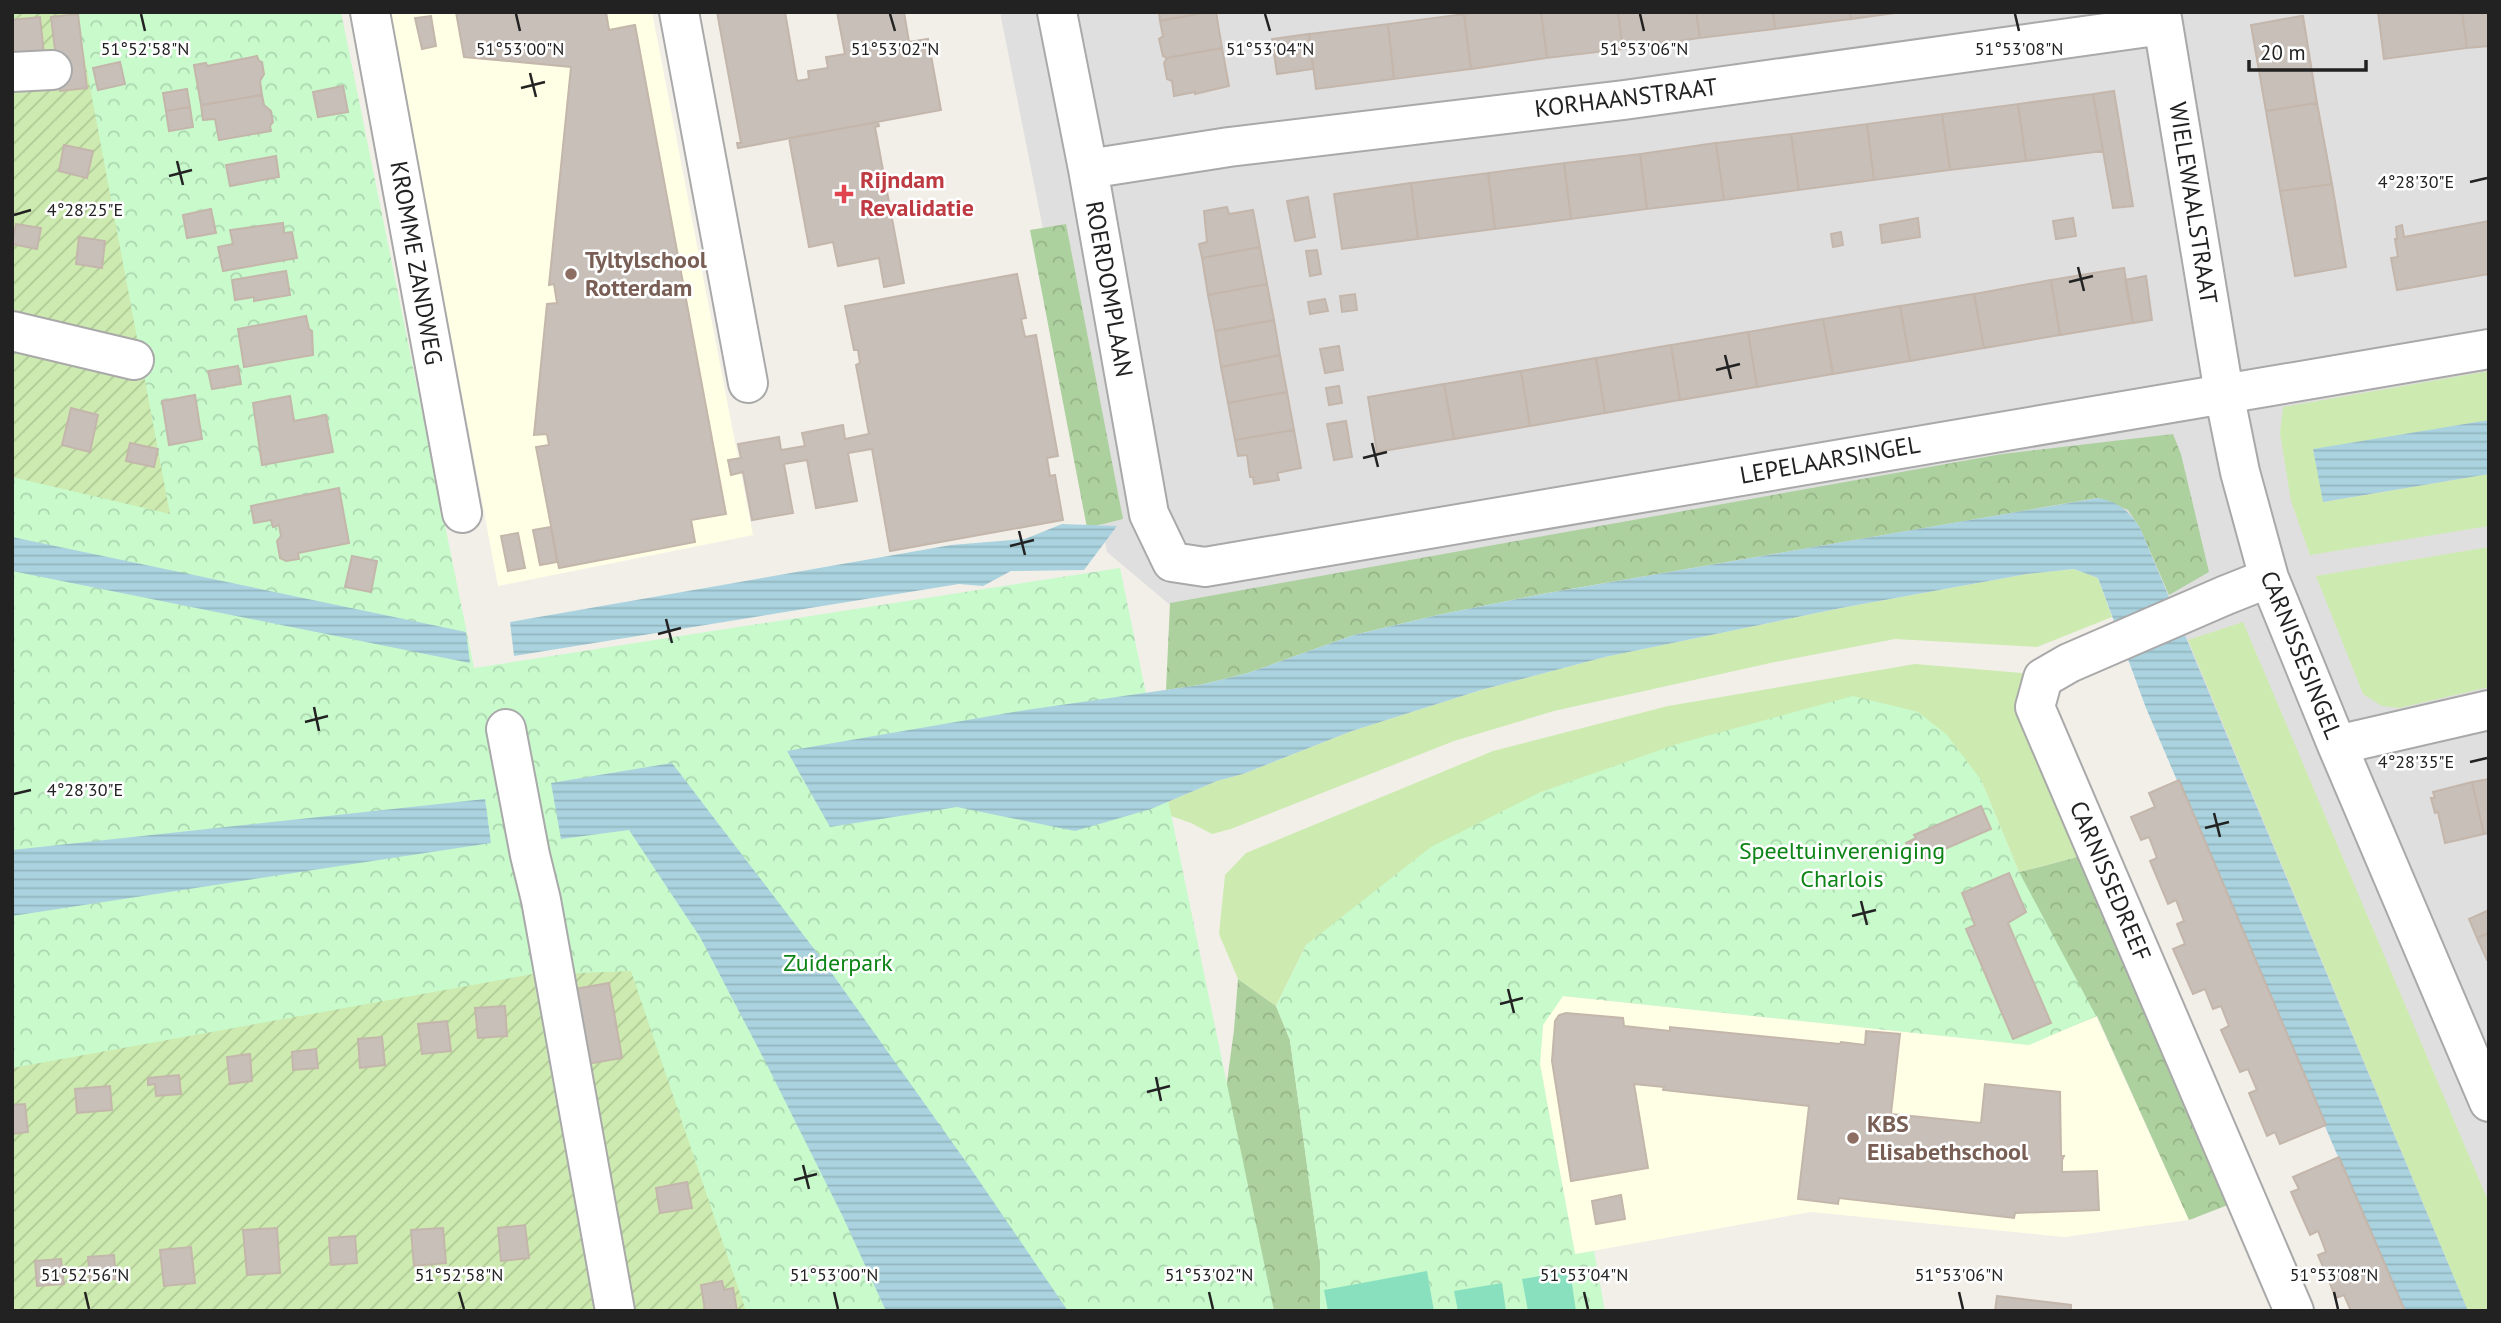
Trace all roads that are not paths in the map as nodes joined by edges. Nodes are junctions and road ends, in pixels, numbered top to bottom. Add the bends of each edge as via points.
1 (370, 12) edge
2 (679, 12) edge
3 (1057, 12) edge
4 (2162, 19) edge
5 (52, 70) dead end
6 (12, 72) edge
7 (1088, 169) junction
8 (12, 331) edge
9 (2489, 349) edge
10 (134, 360) dead end
11 (748, 383) dead end
12 (2224, 393) junction
13 (462, 513) dead end
14 (1172, 562) joint
15 (2269, 578) junction
16 (2489, 710) edge
17 (506, 729) dead end
18 (2337, 745) junction
19 (2489, 1102) edge
20 (615, 1311) edge
21 (2294, 1311) edge

1 - 13 street, KROMME ZANDWEG
2 - 11 street
3 - 7 street, ROERDOMPLAAN
4 - 7 street, KORHAANSTRAAT via 1625,100 1229,147
4 - 12 street, WIELEWAALSTRAAT
5 - 6 street
7 - 14 street, ROERDOMPLAAN via 1149,514
8 - 10 street
9 - 12 street, LEPELAARSINGEL
12 - 14 street, LEPELAARSINGEL via 1205,567
12 - 15 street, CARNISSESINGEL
15 - 18 street, CARNISSESINGEL
15 - 21 street, CARNISSEDREEF via 2068,663 2043,678 2035,707
16 - 18 street
17 - 20 street
18 - 19 street, CARNISSESINGEL

